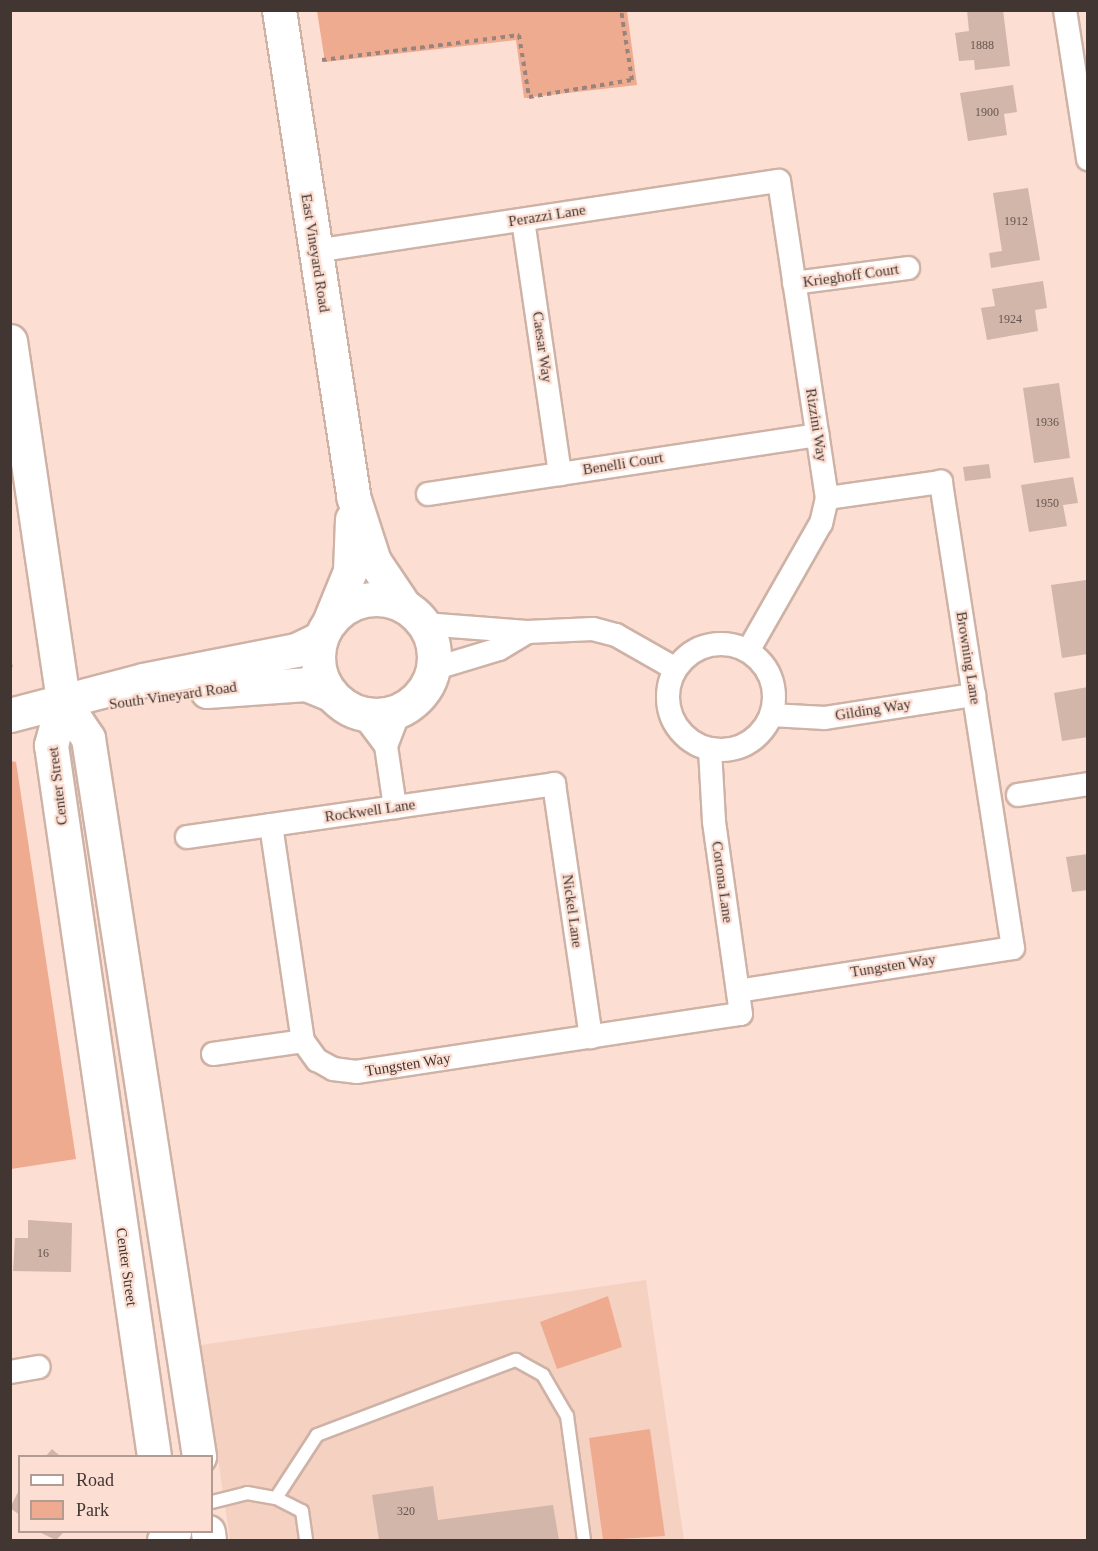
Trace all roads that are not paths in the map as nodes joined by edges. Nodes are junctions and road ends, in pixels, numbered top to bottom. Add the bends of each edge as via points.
1 (279, 10) edge
2 (1065, 10) edge
3 (1088, 159) edge
4 (779, 181) joint
5 (523, 220) junction
6 (315, 251) junction
7 (908, 268) dead end
8 (794, 283) junction
9 (10, 341) edge
10 (818, 435) junction
11 (560, 474) junction
12 (428, 494) dead end
13 (352, 496) junction
14 (827, 498) junction
15 (413, 614) junction
16 (326, 629) junction
17 (527, 632) junction
18 (748, 651) junction
19 (674, 668) junction
20 (433, 669) junction
21 (331, 694) junction
22 (974, 695) junction
23 (63, 701) junction
24 (400, 710) junction
25 (362, 714) junction
26 (10, 715) edge
27 (771, 715) junction
28 (386, 746) junction
29 (710, 749) junction
30 (554, 784) joint
31 (1088, 784) edge
32 (1018, 795) dead end
33 (395, 807) junction
34 (271, 825) junction
35 (187, 837) dead end
36 (1013, 948) joint
37 (738, 990) junction
38 (741, 1014) joint
39 (591, 1037) junction
40 (303, 1041) junction
41 (213, 1054) dead end
42 (39, 1367) dead end
43 (10, 1372) edge
44 (154, 1455) edge
45 (199, 1455) edge
46 (276, 1498) junction
47 (213, 1502) edge
48 (306, 1540) edge
49 (584, 1540) edge

1 - 6 main road, East Vineyard Road
2 - 3 street
4 - 5 street, Perazzi Lane
4 - 8 street, Rizzini Way
5 - 6 street, Perazzi Lane
5 - 11 street, Caesar Way
6 - 13 main road, East Vineyard Road
7 - 8 street, Krieghoff Court
8 - 10 street, Rizzini Way
9 - 23 main road
10 - 11 street, Benelli Court
10 - 14 street, Rizzini Way
11 - 12 street, Benelli Court
13 - 15 main road, East Vineyard Road via 374,561
13 - 16 main road, East Vineyard Road via 350,571
14 - 18 street, Rizzini Way via 821,523
14 - 22 street, Browning Lane via 941,482
15 - 16 main road via 364,600
15 - 17 street
15 - 20 main road via 434,651
16 - 21 main road via 321,677
16 - 23 main road, South Vineyard Road via 232,666 143,680
17 - 19 street via 592,629 616,635
17 - 20 street via 499,649
18 - 19 street via 711,644
18 - 27 street via 773,683
19 - 29 street via 668,702 672,718 692,742
20 - 24 main road via 426,687
21 - 23 main road, South Vineyard Road via 306,684 243,685 113,708
21 - 25 main road
22 - 27 street, Gilding Way via 825,718
22 - 36 street, Browning Lane
23 - 26 main road
23 - 44 main road, Center Street via 51,745
23 - 45 main road via 88,738
24 - 25 main road
24 - 28 street
25 - 28 street
27 - 29 street via 752,740 738,747
28 - 33 street
29 - 37 street, Cortona Lane via 714,821
30 - 33 street, Rockwell Lane
30 - 39 street, Nickel Lane
31 - 32 street
33 - 34 street, Rockwell Lane
34 - 35 street, Rockwell Lane
34 - 40 street
36 - 37 street, Tungsten Way
37 - 38 street, Cortona Lane
38 - 39 street, Tungsten Way
39 - 40 street, Tungsten Way via 356,1072 325,1065
40 - 41 street
42 - 43 street
46 - 47 lane via 247,1493
46 - 48 lane via 302,1511
46 - 49 lane via 318,1435 516,1360 543,1376 567,1416

